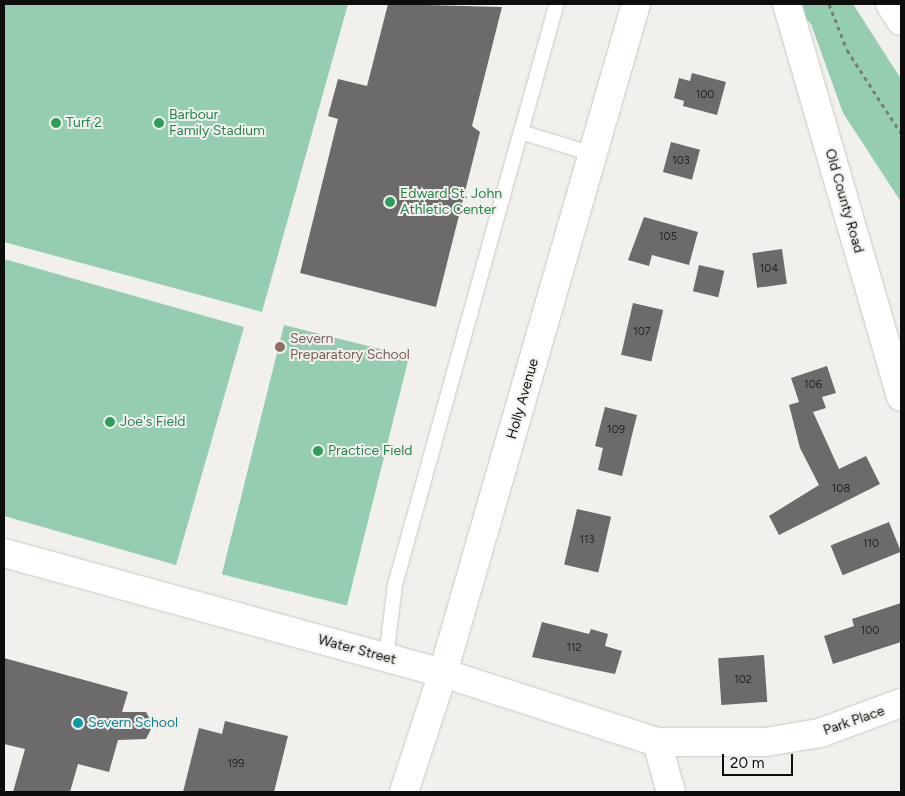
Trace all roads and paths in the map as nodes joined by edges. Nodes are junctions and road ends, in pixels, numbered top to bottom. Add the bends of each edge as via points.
1 (636, 4) edge
2 (787, 4) edge
3 (829, 4) edge
4 (890, 4) edge
5 (556, 6) dead end
6 (901, 21) edge
7 (520, 132) junction
8 (901, 134) edge
9 (593, 154) junction
10 (901, 397) edge
11 (4, 553) edge
12 (386, 658) junction
13 (443, 674) junction
14 (901, 703) edge
15 (657, 742) junction
16 (404, 792) edge
17 (671, 792) edge

1 - 9 street, Holly Avenue
2 - 10 street, Old County Road
3 - 8 path via 847,50
4 - 6 street
5 - 7 lane
7 - 9 lane
7 - 12 lane via 396,585
9 - 13 street, Holly Avenue
11 - 12 street, Water Street
12 - 13 street, Water Street
13 - 15 street, Water Street
13 - 16 street, Holly Avenue
14 - 15 street, Park Place via 820,733 766,742
15 - 17 street

